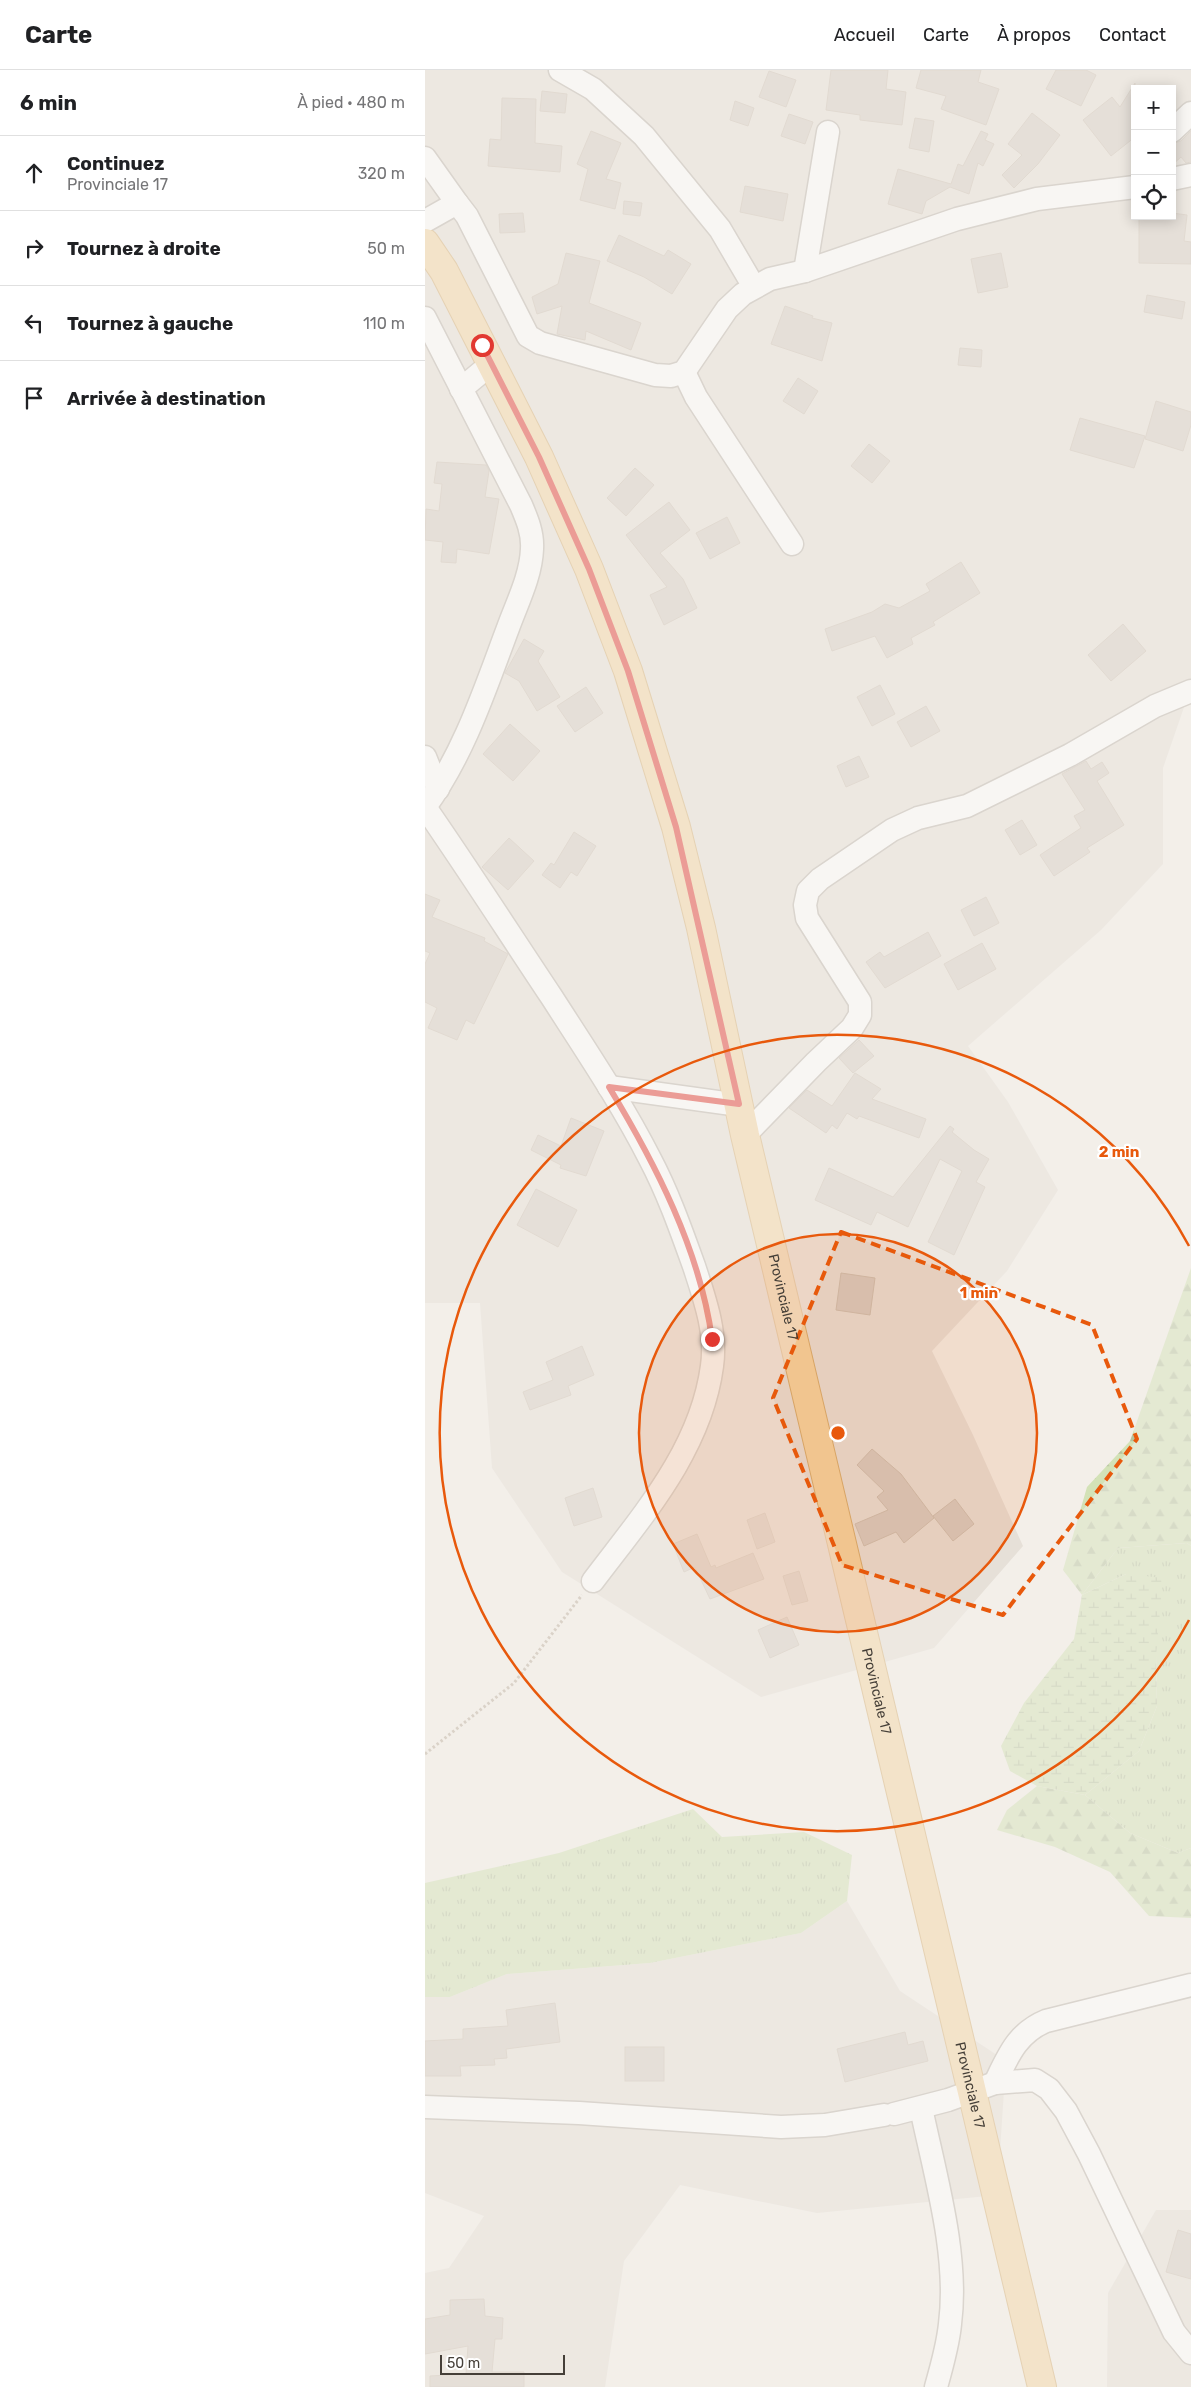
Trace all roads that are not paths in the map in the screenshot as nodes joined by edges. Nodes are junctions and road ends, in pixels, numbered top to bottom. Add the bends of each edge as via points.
1 (560, 70) edge
2 (1191, 113) edge
3 (1173, 130) edge
4 (827, 132) dead end
5 (425, 158) edge
6 (1131, 172) edge
7 (1191, 174) edge
8 (1176, 177) edge
9 (1131, 187) edge
10 (1112, 190) junction
11 (457, 203) junction
12 (425, 221) edge
13 (425, 243) edge
14 (805, 271) junction
15 (754, 287) junction
16 (425, 318) edge
17 (491, 364) junction
18 (684, 372) junction
19 (461, 389) junction
20 (792, 544) dead end
21 (1191, 691) edge
22 (425, 756) edge
23 (429, 801) edge
24 (609, 1087) junction
25 (739, 1104) junction
26 (745, 1135) junction
27 (593, 1580) road end
28 (1191, 1985) edge
29 (983, 2088) junction
30 (425, 2107) edge
31 (921, 2108) junction
32 (1191, 2353) edge
33 (936, 2387) edge
34 (1042, 2387) edge

1 - 15 street via 593,89 644,136 720,229
2 - 3 street
4 - 14 street
5 - 11 street
6 - 10 street
7 - 8 street
9 - 10 street
10 - 14 street via 1037,199 957,219
11 - 12 street
11 - 18 street via 467,216 528,336 540,343 655,375 671,376
13 - 17 main road, Provinciale 17 via 444,270
14 - 15 street via 770,279
15 - 18 street via 727,309
16 - 19 street
17 - 19 street
17 - 25 main road, Provinciale 17 via 539,457 582,552 628,671 676,827
18 - 20 street via 696,397
19 - 23 street via 521,505 529,526 532,548 528,575 489,681 463,741
21 - 26 street via 1155,706 1070,755 967,806 918,818 892,830 820,879 808,891 807,918 860,1002 860,1015 852,1028
22 - 23 street
23 - 24 street via 469,870
24 - 25 street
24 - 27 street via 651,1161 682,1232 709,1316 713,1363 694,1430 679,1460 655,1498
25 - 26 main road, Provinciale 17
26 - 29 main road, Provinciale 17
28 - 29 street via 1046,2020 1029,2028
29 - 31 street
29 - 32 street via 1035,2080 1049,2089 1066,2111 1119,2214 1174,2332
29 - 34 main road, Provinciale 17
30 - 31 street via 579,2113 781,2127 825,2125
31 - 33 street via 946,2221 951,2278 951,2322

